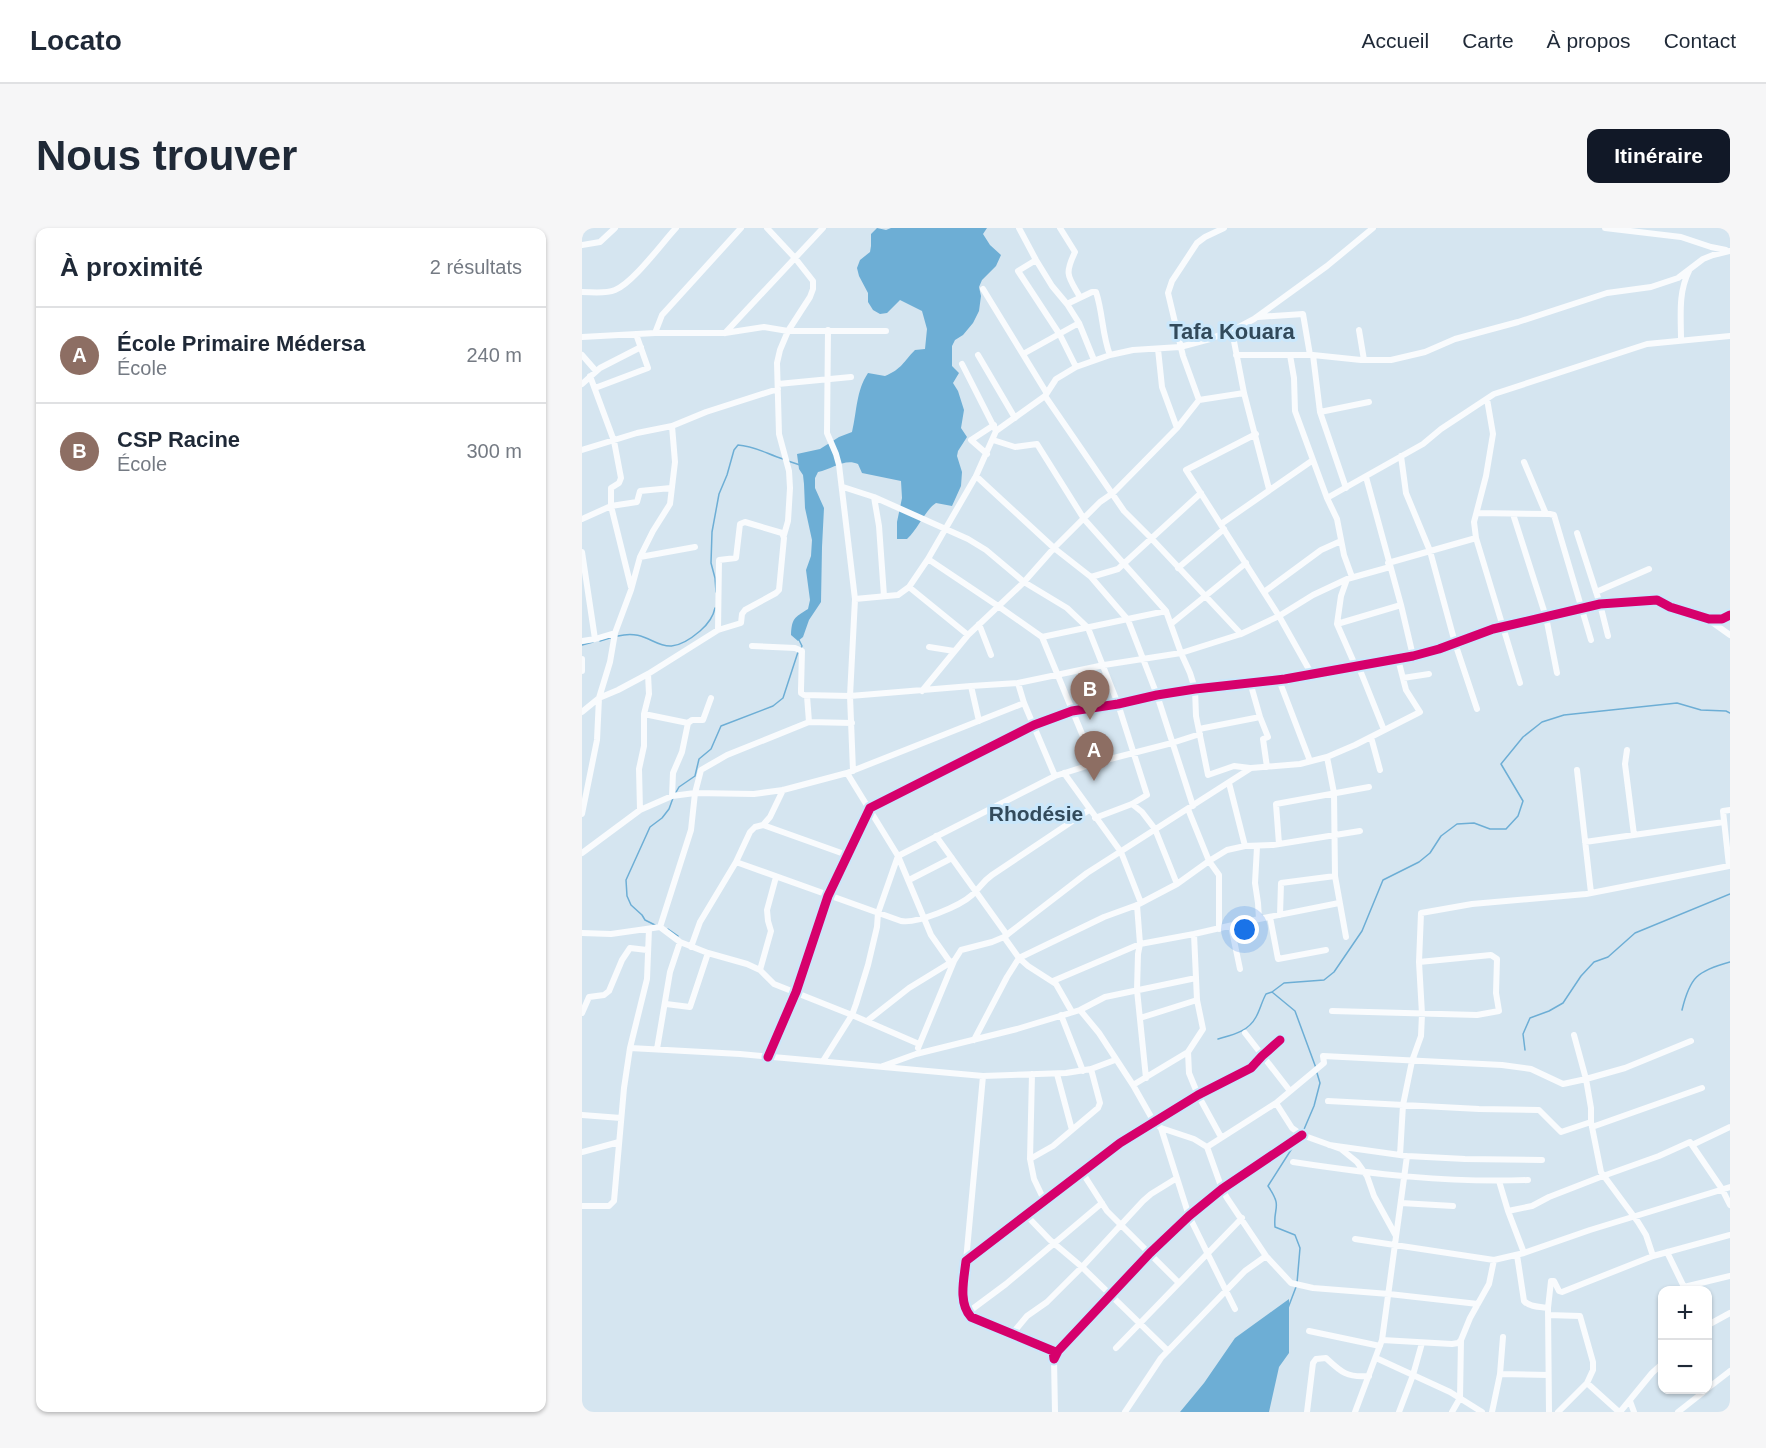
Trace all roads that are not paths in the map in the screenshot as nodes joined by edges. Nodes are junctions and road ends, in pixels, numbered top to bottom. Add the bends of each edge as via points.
1 (615, 228) edge
2 (676, 228) edge
3 (741, 228) edge
4 (767, 228) edge
5 (824, 228) edge
6 (1019, 228) edge
7 (1060, 228) edge
8 (1224, 228) edge
9 (1373, 228) edge
10 (1605, 228) edge
11 (582, 245) edge
12 (1730, 251) edge
13 (795, 258) junction
14 (1036, 260) junction
15 (1691, 268) junction
16 (983, 289) dead end
17 (582, 292) edge
18 (1080, 297) junction
19 (1067, 304) junction
20 (1257, 317) junction
21 (1078, 323) junction
22 (788, 330) junction
23 (828, 330) junction
24 (1359, 330) dead end
25 (886, 331) dead end
26 (1232, 331) junction
27 (655, 333) junction
28 (725, 333) junction
29 (636, 334) junction
30 (1060, 335) junction
31 (1730, 336) edge
32 (582, 337) edge
33 (1681, 340) junction
34 (641, 347) junction
35 (1180, 347) junction
36 (1158, 349) junction
37 (1023, 354) junction
38 (582, 355) edge
39 (978, 355) dead end
40 (1110, 355) junction
41 (1236, 355) junction
42 (1290, 355) junction
43 (1312, 355) junction
44 (1094, 360) junction
45 (1364, 360) junction
46 (962, 364) dead end
47 (1076, 368) junction
48 (596, 371) junction
49 (590, 376) junction
50 (851, 377) dead end
51 (826, 379) junction
52 (582, 384) edge
53 (778, 387) junction
54 (595, 388) junction
55 (1244, 393) junction
56 (1045, 394) junction
57 (1487, 399) junction
58 (1199, 400) junction
59 (1369, 402) dead end
60 (1320, 412) junction
61 (1015, 418) junction
62 (672, 426) junction
63 (995, 428) junction
64 (1177, 428) junction
65 (1256, 434) junction
66 (993, 440) junction
67 (614, 441) junction
68 (582, 450) edge
69 (987, 454) junction
70 (1401, 456) junction
71 (1313, 460) junction
72 (1524, 462) dead end
73 (976, 476) junction
74 (1366, 477) junction
75 (671, 488) junction
76 (843, 488) junction
77 (1346, 488) junction
78 (1269, 489) junction
79 (1113, 492) junction
80 (1201, 493) junction
81 (874, 497) junction
82 (1327, 498) junction
83 (611, 506) junction
84 (1477, 513) junction
85 (1513, 514) junction
86 (1546, 514) junction
87 (582, 519) edge
88 (1084, 519) junction
89 (1222, 527) junction
90 (945, 529) junction
91 (1577, 533) dead end
92 (784, 535) junction
93 (1151, 538) junction
94 (1476, 538) junction
95 (1341, 541) junction
96 (695, 547) dead end
97 (1054, 548) junction
98 (1430, 551) junction
99 (582, 552) edge
100 (640, 557) junction
101 (928, 559) junction
102 (1246, 563) junction
103 (1124, 564) junction
104 (1389, 565) junction
105 (1178, 568) junction
106 (1649, 569) dead end
107 (1091, 577) junction
108 (1350, 578) junction
109 (1024, 582) junction
110 (909, 587) junction
111 (631, 590) junction
112 (1264, 592) junction
113 (1596, 592) junction
114 (884, 596) junction
115 (1204, 596) junction
116 (855, 599) junction
117 (1600, 604) junction
118 (998, 606) junction
119 (1401, 606) junction
120 (1582, 609) junction
121 (1166, 611) junction
122 (1730, 615) edge
123 (1280, 616) junction
124 (1546, 617) junction
125 (1709, 619) junction
126 (1128, 620) junction
127 (979, 624) junction
128 (1171, 624) junction
129 (1337, 624) junction
130 (1088, 628) junction
131 (1503, 628) junction
132 (718, 630) junction
133 (615, 633) junction
134 (1240, 633) junction
135 (968, 635) junction
136 (1730, 635) edge
137 (1608, 636) dead end
138 (1042, 638) junction
139 (596, 639) junction
140 (1591, 640) dead end
141 (582, 641) edge
142 (1455, 643) junction
143 (752, 646) dead end
144 (929, 647) dead end
145 (954, 651) junction
146 (1181, 653) junction
147 (991, 655) dead end
148 (1413, 656) junction
149 (1398, 658) junction
150 (582, 659) edge
151 (1143, 659) junction
152 (1104, 665) junction
153 (1357, 665) junction
154 (582, 670) edge
155 (1311, 673) junction
156 (1557, 673) dead end
157 (648, 674) junction
158 (1059, 674) junction
159 (1429, 674) dead end
160 (1403, 678) junction
161 (1279, 680) junction
162 (1250, 682) junction
163 (1018, 683) junction
164 (1520, 683) dead end
165 (971, 686) junction
166 (1195, 689) junction
167 (922, 691) junction
168 (1157, 695) junction
169 (807, 696) junction
170 (850, 696) junction
171 (599, 698) junction
172 (711, 698) dead end
173 (1024, 703) junction
174 (1118, 704) junction
175 (1477, 709) dead end
176 (1072, 711) junction
177 (582, 712) edge
178 (644, 714) junction
179 (1260, 717) junction
180 (979, 721) junction
181 (808, 722) junction
182 (688, 723) junction
183 (852, 723) junction
184 (1034, 725) junction
185 (1384, 730) junction
186 (1200, 731) junction
187 (1371, 737) junction
188 (1172, 743) junction
189 (1627, 750) dead end
190 (1134, 754) junction
191 (1327, 757) junction
192 (1310, 761) junction
193 (1095, 763) junction
194 (1267, 767) junction
195 (1251, 768) junction
196 (1380, 770) dead end
197 (1577, 770) dead end
198 (850, 772) junction
199 (1064, 773) junction
200 (1055, 776) junction
201 (1229, 783) junction
202 (1369, 787) dead end
203 (783, 790) junction
204 (695, 793) junction
205 (1334, 793) junction
206 (672, 796) junction
207 (1132, 804) junction
208 (1190, 807) junction
209 (870, 808) junction
210 (640, 810) junction
211 (1089, 810) junction
212 (1730, 810) edge
213 (582, 814) edge
214 (1095, 818) junction
215 (1724, 822) junction
216 (763, 825) junction
217 (1155, 829) junction
218 (1360, 831) dead end
219 (1634, 835) junction
220 (936, 836) junction
221 (1335, 836) junction
222 (1586, 842) junction
223 (1279, 844) junction
224 (1728, 844) edge
225 (1245, 846) junction
226 (1257, 847) junction
227 (1121, 852) junction
228 (582, 853) edge
229 (847, 855) junction
230 (898, 856) junction
231 (952, 858) junction
232 (1209, 861) junction
233 (736, 862) junction
234 (1335, 876) junction
235 (776, 877) junction
236 (909, 880) junction
237 (1177, 884) junction
238 (976, 891) junction
239 (1591, 893) junction
240 (828, 896) junction
241 (1339, 903) junction
242 (1139, 904) junction
243 (878, 913) junction
244 (1281, 915) junction
245 (1270, 917) junction
246 (923, 919) junction
247 (1259, 919) junction
248 (1232, 926) junction
249 (660, 927) junction
250 (649, 929) junction
251 (1219, 929) junction
252 (582, 933) edge
253 (1194, 934) junction
254 (1006, 936) junction
255 (1346, 937) dead end
256 (680, 942) junction
257 (1140, 944) junction
258 (691, 947) junction
259 (647, 950) junction
260 (1326, 950) dead end
261 (708, 953) junction
262 (1019, 958) junction
263 (952, 962) junction
264 (1419, 962) junction
265 (1240, 969) dead end
266 (760, 970) junction
267 (1196, 978) junction
268 (1053, 981) junction
269 (1137, 990) junction
270 (796, 992) junction
271 (1197, 1000) junction
272 (666, 1004) junction
273 (1080, 1010) junction
274 (1332, 1011) dead end
275 (1072, 1012) junction
276 (582, 1013) edge
277 (1422, 1014) junction
278 (852, 1015) junction
279 (1060, 1015) junction
280 (1140, 1018) junction
281 (867, 1021) junction
282 (1245, 1033) dead end
283 (1574, 1035) dead end
284 (974, 1040) junction
285 (1280, 1040) dead end
286 (1691, 1041) dead end
287 (919, 1044) junction
288 (630, 1047) junction
289 (657, 1049) junction
290 (1188, 1052) junction
291 (916, 1054) junction
292 (1262, 1056) junction
293 (768, 1057) junction
294 (1115, 1060) junction
295 (1412, 1061) junction
296 (823, 1062) junction
297 (880, 1067) junction
298 (1091, 1069) junction
299 (1083, 1071) junction
300 (1032, 1074) junction
301 (1057, 1074) junction
302 (983, 1076) junction
303 (1146, 1078) junction
304 (1586, 1078) junction
305 (1132, 1085) junction
306 (1702, 1088) dead end
307 (1290, 1091) junction
308 (1198, 1095) junction
309 (1328, 1101) dead end
310 (1276, 1103) junction
311 (1403, 1105) junction
312 (582, 1115) edge
313 (621, 1118) junction
314 (1154, 1122) junction
315 (1592, 1124) junction
316 (1730, 1127) edge
317 (1161, 1128) junction
318 (1072, 1130) junction
319 (1302, 1135) junction
320 (1221, 1137) junction
321 (619, 1142) junction
322 (1329, 1144) junction
323 (1692, 1144) junction
324 (1207, 1147) junction
325 (582, 1152) edge
326 (1400, 1155) junction
327 (1407, 1156) junction
328 (1030, 1160) junction
329 (1542, 1160) dead end
330 (1293, 1161) dead end
331 (1082, 1172) junction
332 (1364, 1173) junction
333 (1603, 1176) junction
334 (1405, 1177) junction
335 (1178, 1178) junction
336 (1528, 1180) dead end
337 (1499, 1181) junction
338 (1730, 1187) edge
339 (1222, 1189) junction
340 (1722, 1189) junction
341 (1044, 1200) junction
342 (1102, 1203) junction
343 (1401, 1203) junction
344 (1730, 1205) edge
345 (582, 1206) edge
346 (1453, 1206) dead end
347 (1508, 1211) junction
348 (1026, 1215) junction
349 (1189, 1216) junction
350 (1635, 1216) junction
351 (1242, 1218) junction
352 (1120, 1224) junction
353 (1730, 1235) edge
354 (1397, 1237) junction
355 (1355, 1239) dead end
356 (1055, 1244) junction
357 (1396, 1245) junction
358 (1667, 1252) junction
359 (1150, 1253) junction
360 (1208, 1253) junction
361 (1520, 1254) junction
362 (1266, 1256) junction
363 (1653, 1256) junction
364 (1494, 1260) junction
365 (966, 1261) junction
366 (1082, 1267) junction
367 (1730, 1276) edge
368 (1179, 1283) junction
369 (1683, 1286) edge
370 (1695, 1286) edge
371 (1226, 1291) junction
372 (1111, 1294) junction
373 (1389, 1294) junction
374 (1478, 1304) junction
375 (1235, 1309) dead end
376 (1548, 1312) junction
377 (967, 1313) junction
378 (1730, 1313) edge
379 (1712, 1322) edge
380 (1140, 1323) junction
381 (1309, 1331) dead end
382 (1012, 1334) junction
383 (1503, 1337) dead end
384 (1461, 1340) junction
385 (1381, 1343) junction
386 (1422, 1343) junction
387 (1116, 1348) dead end
388 (1168, 1351) junction
389 (1376, 1358) junction
390 (1054, 1359) junction
391 (1658, 1368) edge
392 (1730, 1371) edge
393 (1500, 1374) junction
394 (1413, 1375) junction
395 (1548, 1375) junction
396 (1369, 1376) junction
397 (1587, 1383) junction
398 (1712, 1385) edge
399 (1701, 1394) edge
400 (1460, 1398) junction
401 (1630, 1401) junction
402 (1055, 1412) edge
403 (1125, 1412) edge
404 (1307, 1412) edge
405 (1355, 1412) edge
406 (1399, 1412) edge
407 (1452, 1412) edge
408 (1482, 1412) edge
409 (1492, 1412) edge
410 (1549, 1412) edge
411 (1558, 1412) edge
412 (1619, 1412) edge
413 (1634, 1412) edge
414 (1678, 1412) edge

1 - 11 street via 600,242
2 - 17 street via 617,289
3 - 27 street via 662,315
4 - 13 street
5 - 13 street
6 - 14 street
7 - 18 street via 1075,252 1067,275
8 - 35 street via 1197,243 1169,287
9 - 20 street
10 - 12 street via 1681,237
12 - 15 street via 1713,255
13 - 22 street via 813,281 813,289
13 - 28 street
14 - 19 street
14 - 30 street via 1018,271
15 - 33 street via 1680,299
15 - 45 street via 1678,278 1651,287 1607,293 1455,339 1425,352 1391,360
16 - 37 street
18 - 19 street
18 - 40 street via 1096,292
19 - 21 street
20 - 26 street
20 - 43 street via 1303,314
21 - 30 street
21 - 44 street
22 - 23 street
22 - 28 street via 764,327
22 - 53 street via 777,357
23 - 25 street
23 - 51 street
24 - 45 street
26 - 35 street
26 - 41 street
27 - 28 street
27 - 29 street
29 - 32 street
29 - 34 street
30 - 37 street
30 - 47 street
31 - 33 street
33 - 57 street via 1647,344
34 - 48 street
34 - 54 street via 648,368
35 - 36 street
35 - 58 street
36 - 40 street
36 - 64 street via 1162,387
37 - 56 street
38 - 48 street
39 - 61 street
40 - 44 street
41 - 42 street
41 - 55 street
42 - 43 street
42 - 71 street via 1295,411
43 - 45 street
43 - 60 street
44 - 47 street
46 - 63 street
47 - 56 street via 1056,379
48 - 49 street
49 - 52 street
49 - 54 street
50 - 51 street
51 - 53 street
51 - 76 street via 827,433
53 - 62 street
53 - 92 street via 779,434 790,488
54 - 67 street
55 - 58 street
55 - 65 street
56 - 61 street
56 - 79 street
57 - 70 street
57 - 84 street via 1493,434
58 - 64 street
59 - 60 street
60 - 77 street
61 - 63 street
62 - 67 street
62 - 75 street via 675,462
63 - 66 street
63 - 69 street via 971,440
64 - 79 street
65 - 78 street
65 - 80 street via 1186,470
66 - 69 street
66 - 88 street via 1015,447 1037,444
67 - 68 street
67 - 83 street via 621,478 611,488
69 - 73 street
70 - 74 street
70 - 98 street via 1406,493
71 - 78 street
71 - 82 street
72 - 86 street
73 - 90 street
73 - 97 street
74 - 77 street
74 - 104 street
75 - 83 street via 640,492 637,502
75 - 100 street via 668,508
76 - 81 street
76 - 116 street
77 - 82 street
78 - 89 street
79 - 88 street
79 - 93 street
80 - 89 street
80 - 93 street
81 - 90 street
81 - 114 street
82 - 95 street via 1337,519
83 - 87 street
83 - 111 street
84 - 85 street
84 - 94 street
85 - 86 street
85 - 124 street
86 - 120 street via 1555,517
88 - 97 street
88 - 103 street
89 - 102 street
89 - 105 street
90 - 101 street
90 - 109 street via 986,550
91 - 113 street
92 - 132 street via 779,590 745,610 741,623
92 - 132 street via 745,522 740,524 736,558 720,560
93 - 103 street
93 - 105 street
94 - 98 street
94 - 131 street
95 - 108 street
95 - 112 street
96 - 100 street
97 - 107 street
97 - 109 street
98 - 104 street
98 - 142 street
99 - 139 street
100 - 111 street
101 - 110 street
101 - 118 street
102 - 112 street
102 - 115 street
103 - 107 street
103 - 121 street
104 - 108 street
104 - 119 street
105 - 115 street
106 - 113 street
107 - 126 street
108 - 123 street
108 - 129 street via 1341,596
109 - 118 street
109 - 130 street via 1067,608
110 - 114 street via 898,595
110 - 135 street
111 - 133 street
112 - 123 street
113 - 117 street
114 - 116 street
115 - 128 street
115 - 134 street
116 - 170 street
117 - 120 street
117 - 125 street via 1657,600
117 - 137 street
118 - 127 street
118 - 138 street
119 - 129 street
119 - 148 street
120 - 124 street
120 - 140 street
121 - 126 street
121 - 128 street
122 - 125 street
123 - 134 street
123 - 155 street
124 - 131 street
124 - 156 street
125 - 136 street
126 - 130 street
126 - 151 street
127 - 135 street
127 - 147 street
128 - 146 street
129 - 153 street
130 - 138 street
130 - 152 street
131 - 142 street
131 - 164 street
132 - 157 street
133 - 139 street
133 - 171 street
134 - 146 street
135 - 145 street
138 - 158 street
139 - 141 street
142 - 148 street
142 - 175 street
143 - 169 street via 802,651 801,693
144 - 145 street
145 - 167 street
146 - 151 street
146 - 166 street
148 - 149 street
149 - 153 street
149 - 160 street
150 - 154 street
151 - 152 street
151 - 168 street
152 - 158 street
152 - 174 street
153 - 155 street
153 - 185 street
155 - 161 street
157 - 171 street
157 - 178 street
158 - 163 street
158 - 176 street
159 - 160 street
160 - 185 street via 1420,712
161 - 162 street
161 - 192 street
162 - 166 street
162 - 179 street
163 - 165 street
163 - 173 street
165 - 167 street
165 - 180 street
166 - 168 street
166 - 186 street
167 - 170 street
168 - 174 street
168 - 188 street
169 - 170 street
169 - 181 street
170 - 183 street
171 - 177 street
171 - 213 street via 597,740
172 - 182 street via 703,720
173 - 180 street
173 - 184 street
174 - 176 street
174 - 190 street
176 - 184 street
176 - 193 street
178 - 182 street
178 - 210 street via 638,777
179 - 186 street
179 - 194 street via 1268,737 1263,739
180 - 198 street
181 - 183 street
181 - 204 street via 705,767
182 - 206 street via 673,773
183 - 198 street
184 - 200 street
184 - 209 street
185 - 187 street
186 - 188 street
186 - 195 street via 1208,775 1234,766
187 - 191 street
187 - 196 street
188 - 190 street
188 - 208 street
189 - 219 street via 1625,764
190 - 193 street
190 - 207 street via 1147,795
191 - 192 street
191 - 205 street
192 - 194 street
193 - 199 street
194 - 195 street
195 - 201 street
197 - 222 street
198 - 203 street
198 - 209 street
199 - 200 street
199 - 211 street
200 - 220 street
201 - 208 street
201 - 225 street
202 - 205 street
203 - 204 street via 754,794
203 - 216 street
204 - 206 street
204 - 249 street via 691,830
205 - 221 street
205 - 223 street via 1276,804
206 - 210 street
207 - 214 street
207 - 217 street
208 - 217 street
208 - 232 street
209 - 229 street
209 - 230 street
210 - 228 street
211 - 214 street
211 - 238 street via 981,882
212 - 215 street via 1723,812
214 - 227 street
215 - 219 street
215 - 224 street
216 - 229 street
216 - 233 street via 752,829
217 - 227 street
217 - 237 street
218 - 221 street
219 - 222 street
220 - 230 street
220 - 231 street
221 - 223 street
221 - 234 street
222 - 239 street
223 - 226 street
224 - 239 street via 1730,867
225 - 226 street
225 - 232 street via 1227,850
226 - 247 street
227 - 242 street
227 - 254 street via 1087,873
229 - 240 street
230 - 236 street
230 - 243 street
231 - 236 street
231 - 238 street
232 - 237 street
232 - 251 street via 1219,875
233 - 235 street
233 - 258 street via 700,922
234 - 241 street
234 - 244 street via 1281,884
235 - 240 street
235 - 266 street via 767,910 771,931
236 - 246 street
237 - 242 street
238 - 246 street via 963,902
238 - 254 street
239 - 264 street via 1421,913
240 - 243 street
240 - 270 street
241 - 244 street
241 - 255 street
242 - 257 street
242 - 262 street
243 - 246 street via 905,922
243 - 278 street via 868,965
244 - 245 street
245 - 247 street
245 - 260 street via 1278,959
246 - 263 street via 936,944
247 - 248 street
248 - 251 street
248 - 265 street
249 - 250 street
249 - 256 street
250 - 252 street
250 - 259 street
251 - 253 street
253 - 257 street
253 - 267 street
254 - 262 street
254 - 263 street via 963,949
256 - 258 street
256 - 272 street via 670,972
257 - 268 street
257 - 269 street
258 - 261 street
259 - 276 street via 630,948 609,991 590,997
259 - 288 street via 647,979
261 - 266 street
261 - 272 street via 690,1007
262 - 268 street
262 - 284 street
263 - 281 street
263 - 287 street
264 - 277 street
264 - 277 street via 1491,955 1497,959 1499,1011 1477,1016
266 - 270 street via 774,984
267 - 269 street
267 - 271 street
268 - 275 street
269 - 273 street via 1105,997
269 - 280 street
270 - 278 street
270 - 293 street
271 - 280 street
271 - 290 street via 1203,1029
272 - 289 street
273 - 275 street
273 - 294 street
274 - 277 street
275 - 279 street
277 - 295 street via 1421,1036
278 - 281 street
278 - 296 street
279 - 284 street
279 - 299 street
280 - 303 street
281 - 287 street
282 - 292 street
283 - 304 street
284 - 291 street
285 - 292 street
286 - 304 street via 1625,1068
287 - 291 street
288 - 289 street
288 - 313 street
289 - 293 street
290 - 303 street
290 - 308 street via 1189,1073
291 - 297 street
292 - 307 street
292 - 308 street via 1251,1068
293 - 296 street
294 - 298 street
294 - 305 street
295 - 304 street via 1531,1069 1563,1084
295 - 307 street via 1323,1056 1324,1063
295 - 311 street
296 - 297 street
297 - 302 street
298 - 299 street
298 - 318 street via 1100,1103
299 - 301 street
300 - 301 street
300 - 302 street
300 - 328 street
301 - 318 street
302 - 365 street
303 - 305 street
304 - 315 street
305 - 314 street
306 - 315 street
307 - 310 street
308 - 314 street
308 - 320 street
309 - 311 street
310 - 319 street via 1292,1128
310 - 320 street
311 - 315 street via 1539,1110 1561,1132
311 - 326 street
312 - 313 street
313 - 321 street
314 - 317 street
314 - 331 street
315 - 333 street
316 - 323 street
317 - 324 street
317 - 335 street
318 - 328 street
319 - 322 street
319 - 339 street
320 - 324 street
321 - 325 street
321 - 345 street via 613,1203
322 - 326 street
322 - 332 street via 1345,1152
323 - 333 street
323 - 340 street
324 - 339 street
326 - 327 street
327 - 329 street
327 - 334 street
328 - 341 street
330 - 332 street
331 - 341 street
331 - 342 street
332 - 334 street
332 - 354 street
333 - 347 street via 1532,1206
333 - 350 street
334 - 337 street
334 - 343 street
335 - 349 street
335 - 352 street via 1151,1194
336 - 337 street
337 - 347 street
338 - 340 street
339 - 349 street
339 - 351 street
340 - 344 street
340 - 350 street
341 - 348 street
342 - 352 street
342 - 356 street
343 - 346 street
343 - 354 street
347 - 361 street
348 - 356 street
348 - 365 street
349 - 359 street
349 - 360 street
350 - 361 street
350 - 363 street
351 - 360 street
351 - 362 street
352 - 359 street
352 - 366 street
353 - 358 street
354 - 357 street
355 - 357 street
356 - 366 street
356 - 377 street
357 - 364 street
357 - 373 street
358 - 363 street
358 - 369 street
359 - 368 street
359 - 372 street
360 - 368 street
360 - 371 street
361 - 364 street
361 - 376 street via 1524,1300
362 - 371 street
362 - 373 street via 1291,1283 1301,1287
363 - 376 street via 1562,1292 1551,1281
364 - 374 street via 1489,1284
365 - 377 street via 963,1305
366 - 372 street
366 - 382 street
367 - 370 street
368 - 380 street
371 - 375 street
371 - 388 street
372 - 380 street
372 - 390 street
373 - 374 street
373 - 385 street
374 - 384 street
376 - 395 street
376 - 397 street via 1577,1315 1582,1321 1593,1362
377 - 382 street
378 - 379 street
380 - 387 street
380 - 388 street
381 - 385 street
382 - 390 street via 1053,1351
383 - 393 street
384 - 386 street via 1452,1344
384 - 400 street
385 - 386 street
385 - 389 street
386 - 394 street
388 - 403 street
389 - 394 street
389 - 396 street
390 - 402 street
391 - 401 street
392 - 398 street
393 - 395 street
393 - 409 street
394 - 400 street
394 - 406 street
395 - 410 street
396 - 404 street via 1344,1374 1326,1358 1316,1359
396 - 405 street
397 - 411 street
397 - 412 street
399 - 414 street
400 - 407 street
400 - 408 street
401 - 412 street
401 - 413 street

